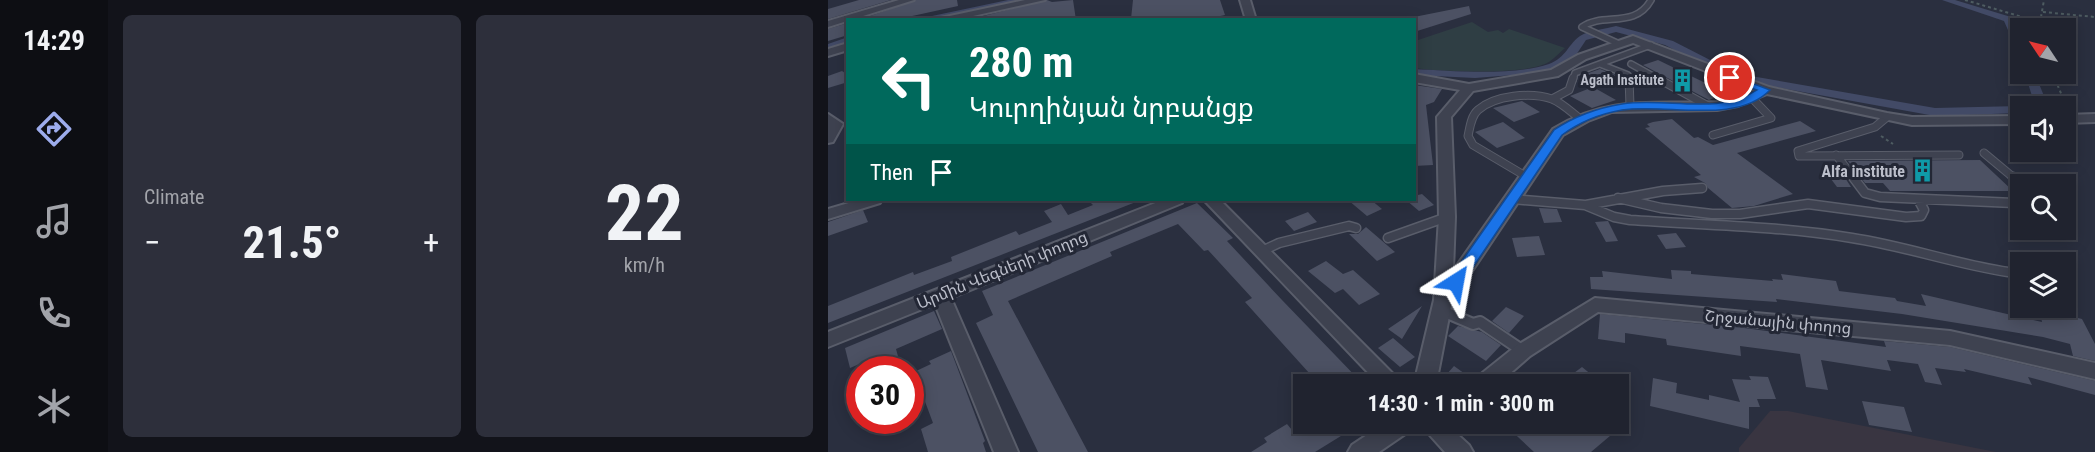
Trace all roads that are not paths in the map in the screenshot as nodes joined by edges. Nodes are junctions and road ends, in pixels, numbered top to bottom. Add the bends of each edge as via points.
1 (909, 0) edge
2 (1040, 0) edge
3 (1245, 0) edge
4 (1651, 0) edge
5 (848, 18) edge
6 (946, 18) edge
7 (1250, 18) edge
8 (846, 19) edge
9 (828, 24) edge
10 (1617, 43) junction
11 (1651, 45) junction
12 (846, 47) edge
13 (828, 53) edge
14 (1600, 64) junction
15 (1631, 64) dead end
16 (1416, 78) edge
17 (1469, 88) junction
18 (1765, 90) junction
19 (1752, 98) junction
20 (1552, 99) junction
21 (1630, 106) junction
22 (1708, 106) junction
23 (1887, 117) junction
24 (828, 118) edge
25 (1579, 118) junction
26 (2095, 118) edge
27 (2076, 119) edge
28 (2010, 120) edge
29 (1713, 135) dead end
30 (828, 139) edge
31 (1984, 153) dead end
32 (1836, 154) junction
33 (1959, 156) dead end
34 (2012, 174) edge
35 (1527, 177) junction
36 (1702, 188) dead end
37 (1618, 198) junction
38 (1512, 199) junction
39 (1918, 199) junction
40 (871, 201) edge
41 (1174, 201) edge
42 (1213, 201) edge
43 (2010, 203) edge
44 (1586, 205) junction
45 (828, 214) edge
46 (1447, 217) junction
47 (1356, 228) dead end
48 (1388, 238) dead end
49 (1262, 251) junction
50 (2008, 272) dead end
51 (941, 295) junction
52 (1442, 305) junction
53 (828, 340) edge
54 (1523, 351) junction
55 (2095, 371) edge
56 (1382, 374) edge
57 (1427, 374) edge
58 (1496, 374) edge
59 (1387, 434) edge
60 (1442, 434) edge
61 (1006, 452) edge
62 (1360, 452) edge
63 (1461, 452) edge

1 - 5 street
2 - 6 street
3 - 7 street
4 - 10 lane via 1639,14 1583,25
8 - 9 street
10 - 11 street via 1633,39
10 - 17 street via 1554,73
11 - 14 lane
11 - 18 street
12 - 13 street
14 - 20 lane via 1575,74 1569,90
14 - 21 lane via 1628,75
15 - 22 lane
16 - 17 street
17 - 46 street via 1444,117
18 - 19 street
18 - 23 street
19 - 22 street
19 - 29 lane via 1771,118
20 - 25 lane
20 - 35 lane via 1520,95 1480,108 1472,118 1468,136 1473,145
21 - 22 street
21 - 25 street
23 - 28 street via 1912,121
23 - 32 lane via 1870,129 1798,151 1799,156 1810,158
24 - 30 street via 836,124
25 - 35 street via 1558,132
26 - 27 street
31 - 34 lane
32 - 33 lane
32 - 39 lane via 1865,193
35 - 38 street
36 - 37 lane
37 - 39 lane via 1639,205 1737,214 1807,204 1903,218 1921,216 1924,210
37 - 44 lane
38 - 44 lane
38 - 52 street
39 - 43 lane
40 - 45 street
41 - 51 street, Արմին Վեգների փողոց
42 - 49 street
44 - 50 lane via 1630,220 1855,238
46 - 48 lane
46 - 52 street
47 - 49 lane via 1348,226
49 - 56 street
51 - 53 street, Արմին Վեգների փողոց
51 - 61 street
52 - 54 lane via 1473,324 1480,322
52 - 57 street
54 - 55 street, Շրջանային փողոց via 1595,304 1950,338
54 - 58 street, Շրջանային փողոց
59 - 62 street
60 - 63 street

